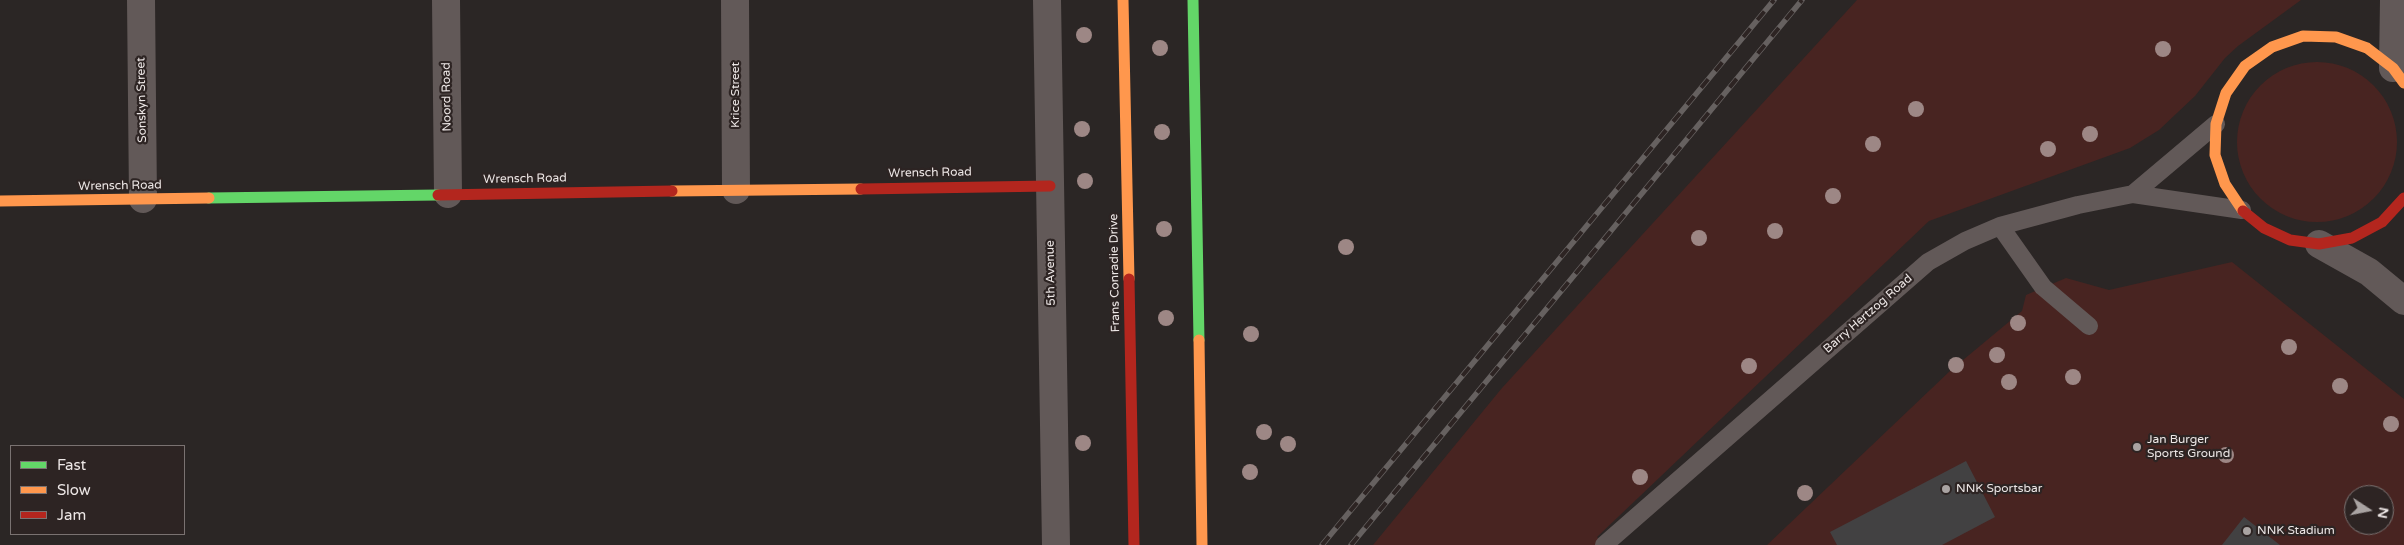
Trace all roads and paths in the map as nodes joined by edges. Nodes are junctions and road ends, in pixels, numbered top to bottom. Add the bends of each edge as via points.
1 (141, 0) edge
2 (446, 0) edge
3 (735, 0) edge
4 (1047, 0) edge
5 (1124, 0) edge
6 (1192, 0) edge
7 (2394, 0) edge
8 (2399, 76) edge
9 (2216, 124) junction
10 (1050, 186) junction
11 (736, 190) junction
12 (448, 194) junction
13 (2133, 194) junction
14 (2404, 198) edge
15 (143, 199) junction
16 (0, 201) edge
17 (2242, 210) junction
18 (2000, 226) junction
19 (2318, 244) junction
20 (2404, 301) edge
21 (2089, 326) dead end
22 (1056, 545) edge
23 (1134, 545) edge
24 (1202, 545) edge
25 (1604, 545) edge

1 - 15 street, Sonskyn Street
2 - 12 street, Noord Road
3 - 11 street, Krice Street
4 - 10 street, 5th Avenue
5 - 23 street, Frans Conradie Drive
6 - 24 street
7 - 8 street
8 - 9 street via 2367,48 2336,37 2304,36 2272,47 2245,66 2226,93
9 - 13 lane, Barry Hertzog Road
9 - 17 street via 2216,155 2225,184
10 - 11 street, Wrensch Road
10 - 22 street, 5th Avenue
11 - 12 street, Wrensch Road
12 - 15 street, Wrensch Road
13 - 17 lane, Barry Hertzog Road
13 - 18 lane, Barry Hertzog Road
14 - 19 street via 2382,222 2352,238
15 - 16 street, Wrensch Road
17 - 19 street via 2264,228 2290,240
18 - 21 lane via 2043,287
18 - 25 lane, Barry Hertzog Road via 1928,262
19 - 20 street via 2368,272

